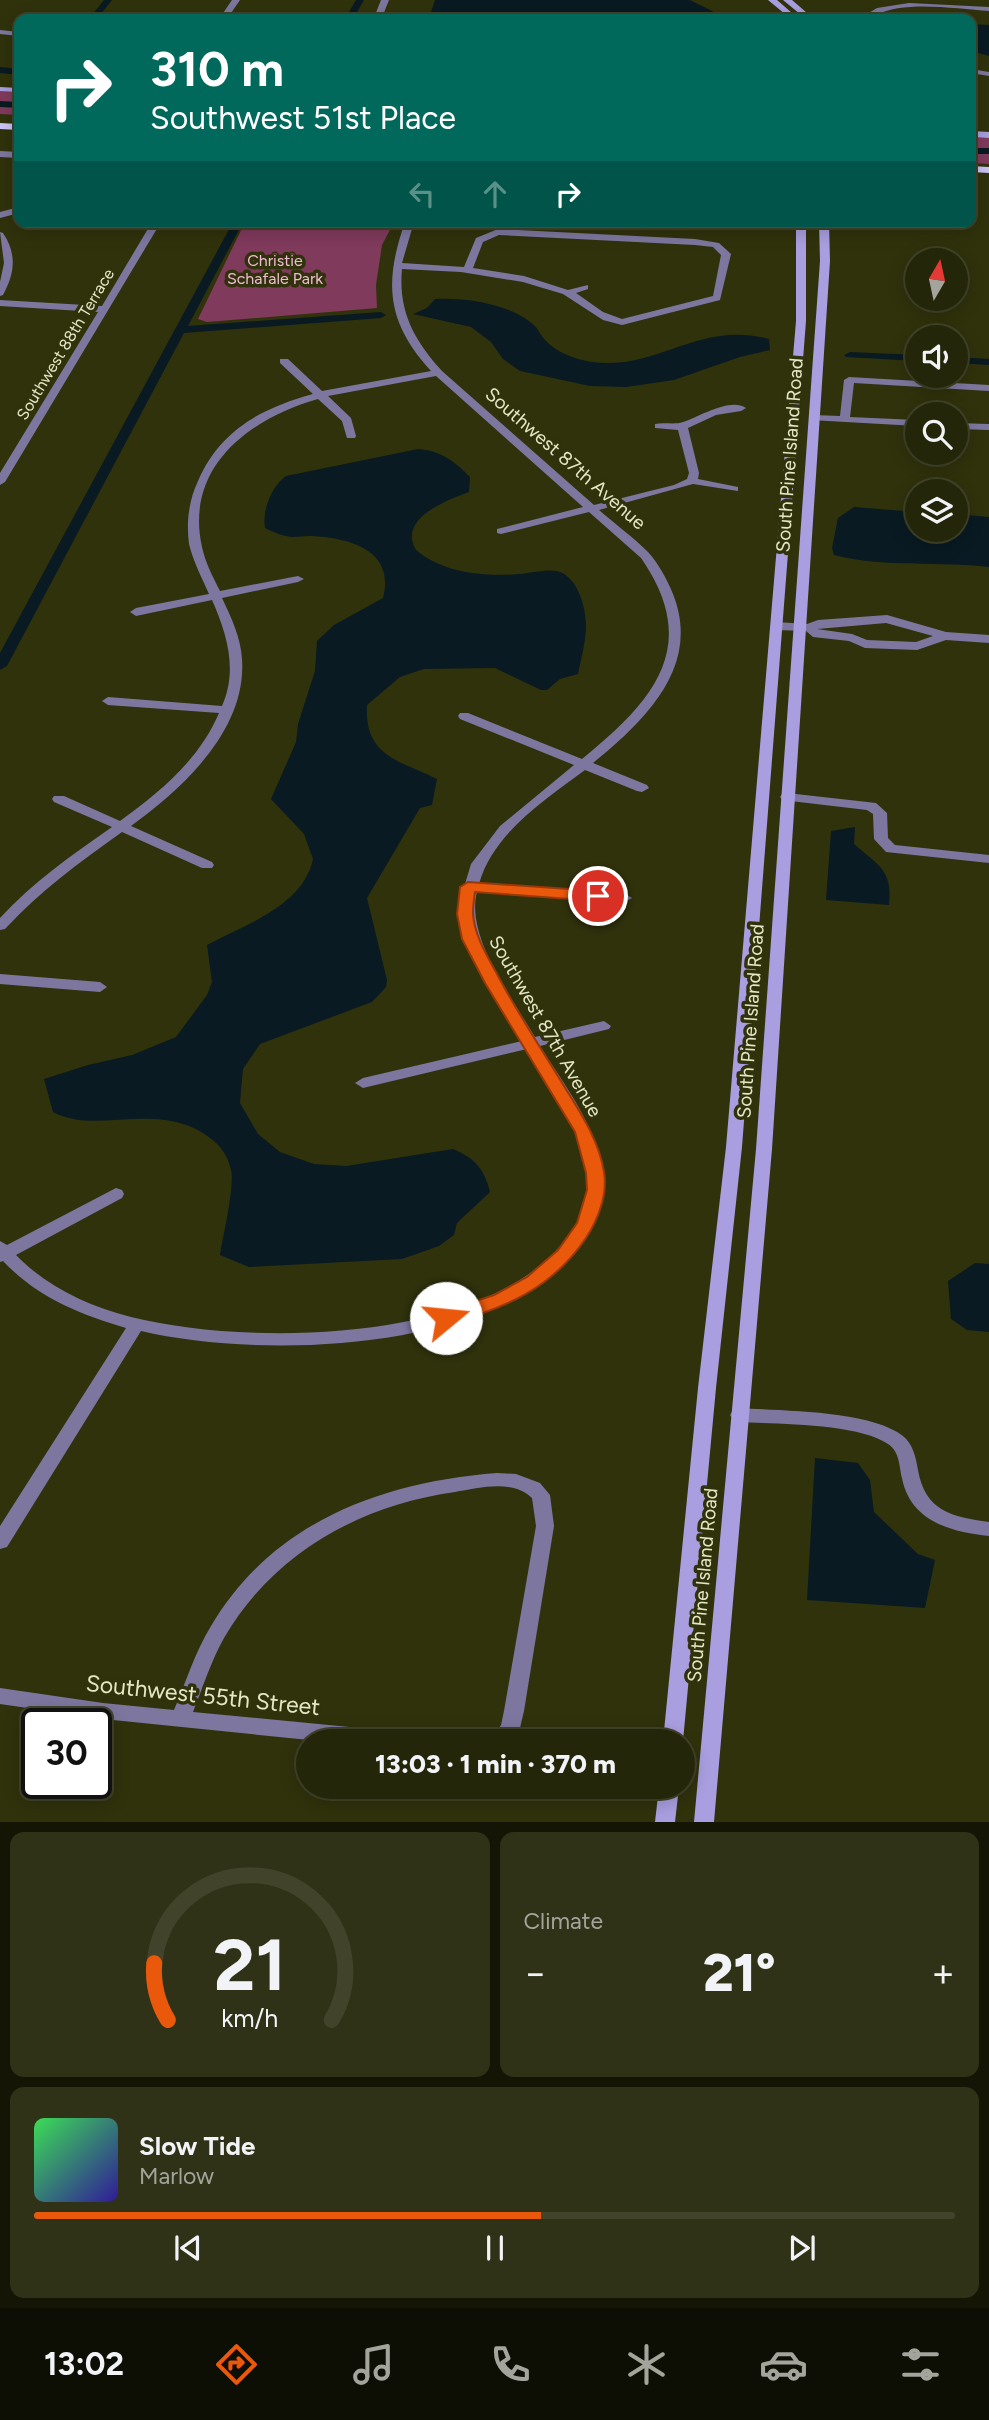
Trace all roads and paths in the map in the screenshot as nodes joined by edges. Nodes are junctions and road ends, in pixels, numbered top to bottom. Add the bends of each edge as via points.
1 (772, 0) edge
2 (787, 0) edge
3 (989, 9) edge
4 (788, 14) edge
5 (804, 14) edge
6 (873, 14) edge
7 (153, 228) edge
8 (408, 228) edge
9 (801, 228) edge
10 (824, 228) edge
11 (0, 235) edge
12 (396, 266) junction
13 (468, 269) junction
14 (585, 287) dead end
15 (0, 293) edge
16 (568, 293) junction
17 (0, 303) edge
18 (105, 309) junction
19 (285, 361) dead end
20 (438, 373) junction
21 (989, 388) edge
22 (322, 396) junction
23 (741, 408) dead end
24 (814, 418) junction
25 (845, 419) junction
26 (905, 422) edge
27 (659, 426) dead end
28 (968, 426) edge
29 (989, 427) edge
30 (682, 428) junction
31 (351, 436) dead end
32 (788, 479) junction
33 (692, 481) junction
34 (810, 481) junction
35 (0, 482) edge
36 (734, 489) dead end
37 (592, 508) junction
38 (501, 531) dead end
39 (298, 579) dead end
40 (216, 596) junction
41 (136, 612) dead end
42 (910, 625) junction
43 (776, 626) junction
44 (804, 628) junction
45 (942, 637) junction
46 (989, 639) edge
47 (899, 641) junction
48 (108, 701) dead end
49 (227, 710) junction
50 (464, 716) dead end
51 (584, 765) junction
52 (642, 788) dead end
53 (787, 797) junction
54 (59, 799) dead end
55 (121, 827) junction
56 (989, 859) edge
57 (207, 865) dead end
58 (468, 887) junction
59 (625, 898) dead end
60 (0, 926) edge
61 (0, 979) edge
62 (100, 987) dead end
63 (604, 1026) dead end
64 (530, 1044) junction
65 (363, 1083) dead end
66 (116, 1194) dead end
67 (2, 1252) edge
68 (137, 1324) junction
69 (739, 1415) junction
70 (989, 1529) edge
71 (0, 1542) edge
72 (0, 1696) edge
73 (180, 1719) junction
74 (509, 1729) edge
75 (674, 1729) edge
76 (296, 1731) edge
77 (668, 1799) edge
78 (665, 1822) edge
79 (704, 1822) edge

1 - 4 main road
2 - 5 main road
3 - 6 street via 919,2 887,4
7 - 18 street, Southwest 88th Terrace
8 - 12 street, Southwest 87th Avenue
9 - 32 main road, South Pine Island Road via 801,321
10 - 24 main road, South Pine Island Road
11 - 15 street via 10,257
12 - 13 street
12 - 20 street, Southwest 87th Avenue via 394,289 401,322
13 - 16 street
13 - 16 street via 479,240 492,233 695,242 720,247 726,254 719,296 714,301 617,322
14 - 16 street
17 - 18 street
18 - 35 street, Southwest 88th Terrace
19 - 22 street
20 - 22 street
20 - 37 street, Southwest 87th Avenue
21 - 25 street via 849,380
22 - 31 street via 347,420
22 - 40 street via 272,411 239,430 206,468 195,506 194,533 199,558
23 - 30 street via 713,412
24 - 25 street
24 - 34 main road, South Pine Island Road
25 - 26 street
27 - 30 street
28 - 29 street
30 - 33 street
32 - 34 main road
32 - 43 main road, South Pine Island Road
33 - 36 street
33 - 37 street
34 - 44 main road, South Pine Island Road
37 - 38 street
37 - 51 street, Southwest 87th Avenue via 654,568 670,599 676,630 672,660 650,705
39 - 40 street
40 - 41 street
40 - 49 street via 235,645 236,675
42 - 44 street via 887,619
42 - 45 street
42 - 47 street
43 - 44 street
43 - 75 main road, South Pine Island Road via 734,1147
44 - 47 street via 865,644
44 - 53 main road, South Pine Island Road
45 - 46 street
45 - 47 street via 917,646
48 - 49 street
49 - 55 street via 190,769 161,798
50 - 51 street
51 - 52 street
51 - 58 street, Southwest 87th Avenue via 495,836
53 - 56 street via 870,806 880,814 881,839 891,849
53 - 69 main road, South Pine Island Road via 764,1149
54 - 55 street
55 - 57 street
55 - 60 street via 31,893
58 - 59 street
58 - 64 street, Southwest 87th Avenue via 465,914 471,939
61 - 62 street
63 - 64 street
64 - 65 street
64 - 68 street, Southwest 87th Avenue via 584,1132 596,1190 576,1241 534,1281 501,1300 446,1318 332,1337 244,1339
66 - 67 street
67 - 68 street, Southwest 87th Avenue via 38,1284 61,1297
68 - 71 street
69 - 70 street via 868,1427 897,1440 910,1462 912,1485 921,1503 938,1518
69 - 79 main road, South Pine Island Road
72 - 73 street, Southwest 55th Street
73 - 74 street via 232,1609 270,1566 317,1530 391,1497 493,1480 528,1483 541,1495 545,1526
73 - 76 street, Southwest 55th Street
77 - 78 main road

